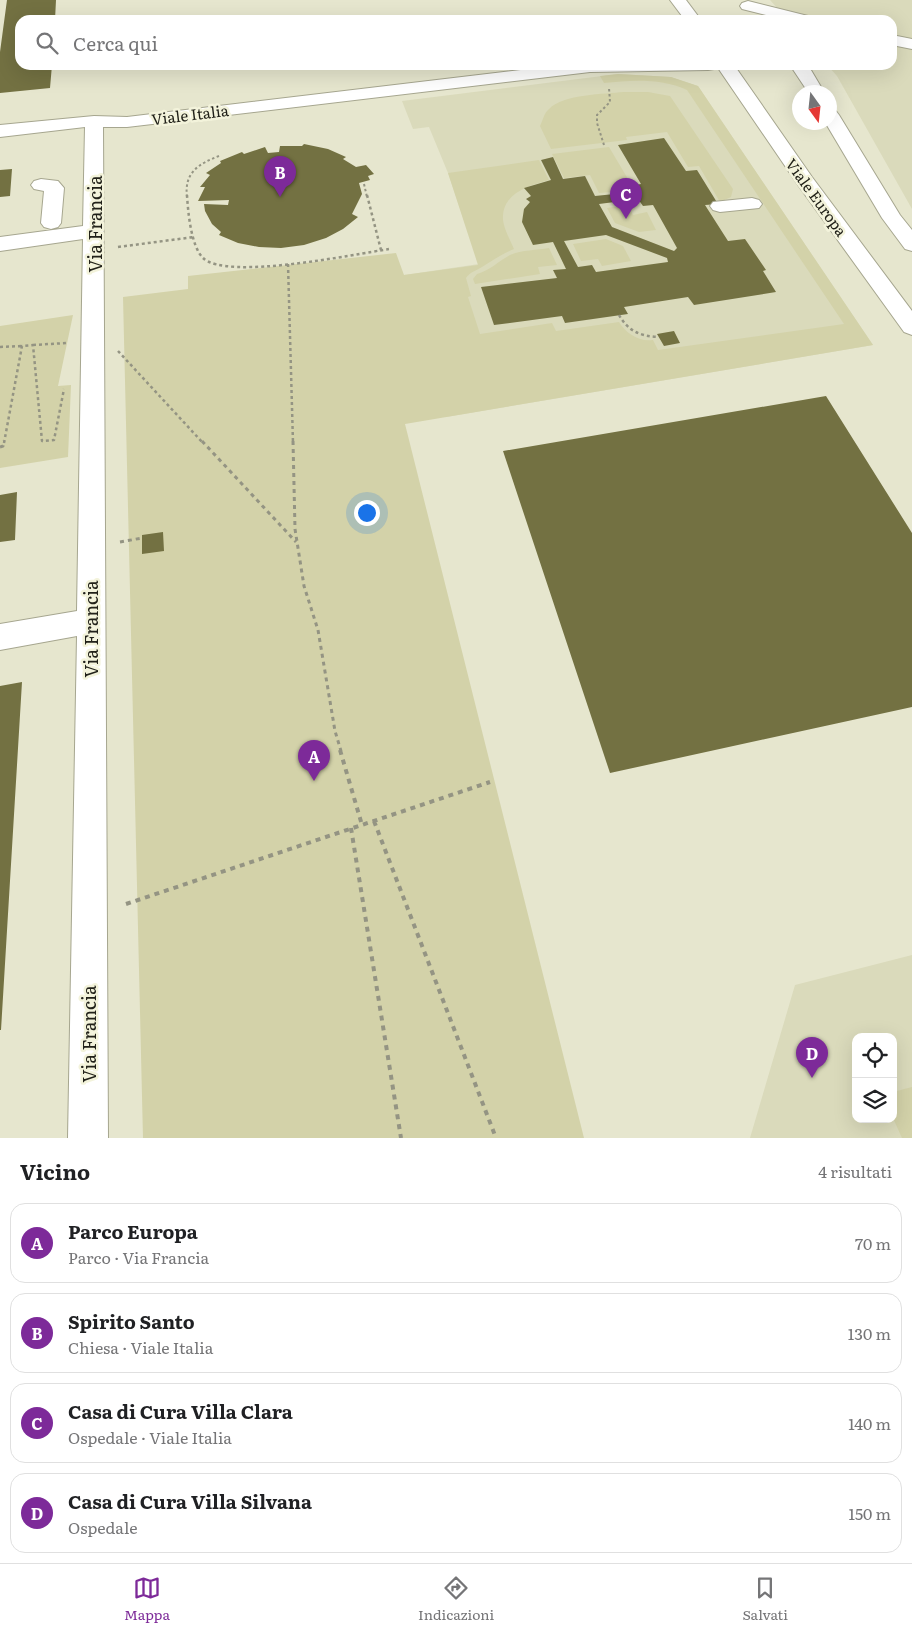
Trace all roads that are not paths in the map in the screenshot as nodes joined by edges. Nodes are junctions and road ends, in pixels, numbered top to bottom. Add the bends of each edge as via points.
1 (678, 0) edge
2 (744, 3) edge
3 (689, 15) edge
4 (757, 15) edge
5 (788, 15) edge
6 (897, 41) edge
7 (912, 45) edge
8 (897, 46) edge
9 (471, 70) edge
10 (565, 70) edge
11 (728, 70) edge
12 (802, 70) edge
13 (812, 85) edge
14 (94, 121) junction
15 (837, 127) edge
16 (0, 131) edge
17 (41, 184) dead end
18 (752, 204) dead end
19 (720, 206) dead end
20 (51, 223) dead end
21 (104, 240) junction
22 (0, 244) edge
23 (912, 244) edge
24 (912, 327) edge
25 (90, 621) junction
26 (0, 637) edge
27 (88, 1138) edge

1 - 3 street
2 - 4 street
2 - 5 street
6 - 7 street
7 - 8 street
9 - 14 street, Viale Italia via 127,110
10 - 14 street, Viale Italia via 128,122
11 - 24 street, Viale Europa
12 - 13 street
14 - 16 street
14 - 21 street, Via Francia
15 - 23 street via 892,218
17 - 20 street via 54,188
18 - 19 street
21 - 22 street
21 - 25 street, Via Francia
25 - 26 street
25 - 27 street, Via Francia

